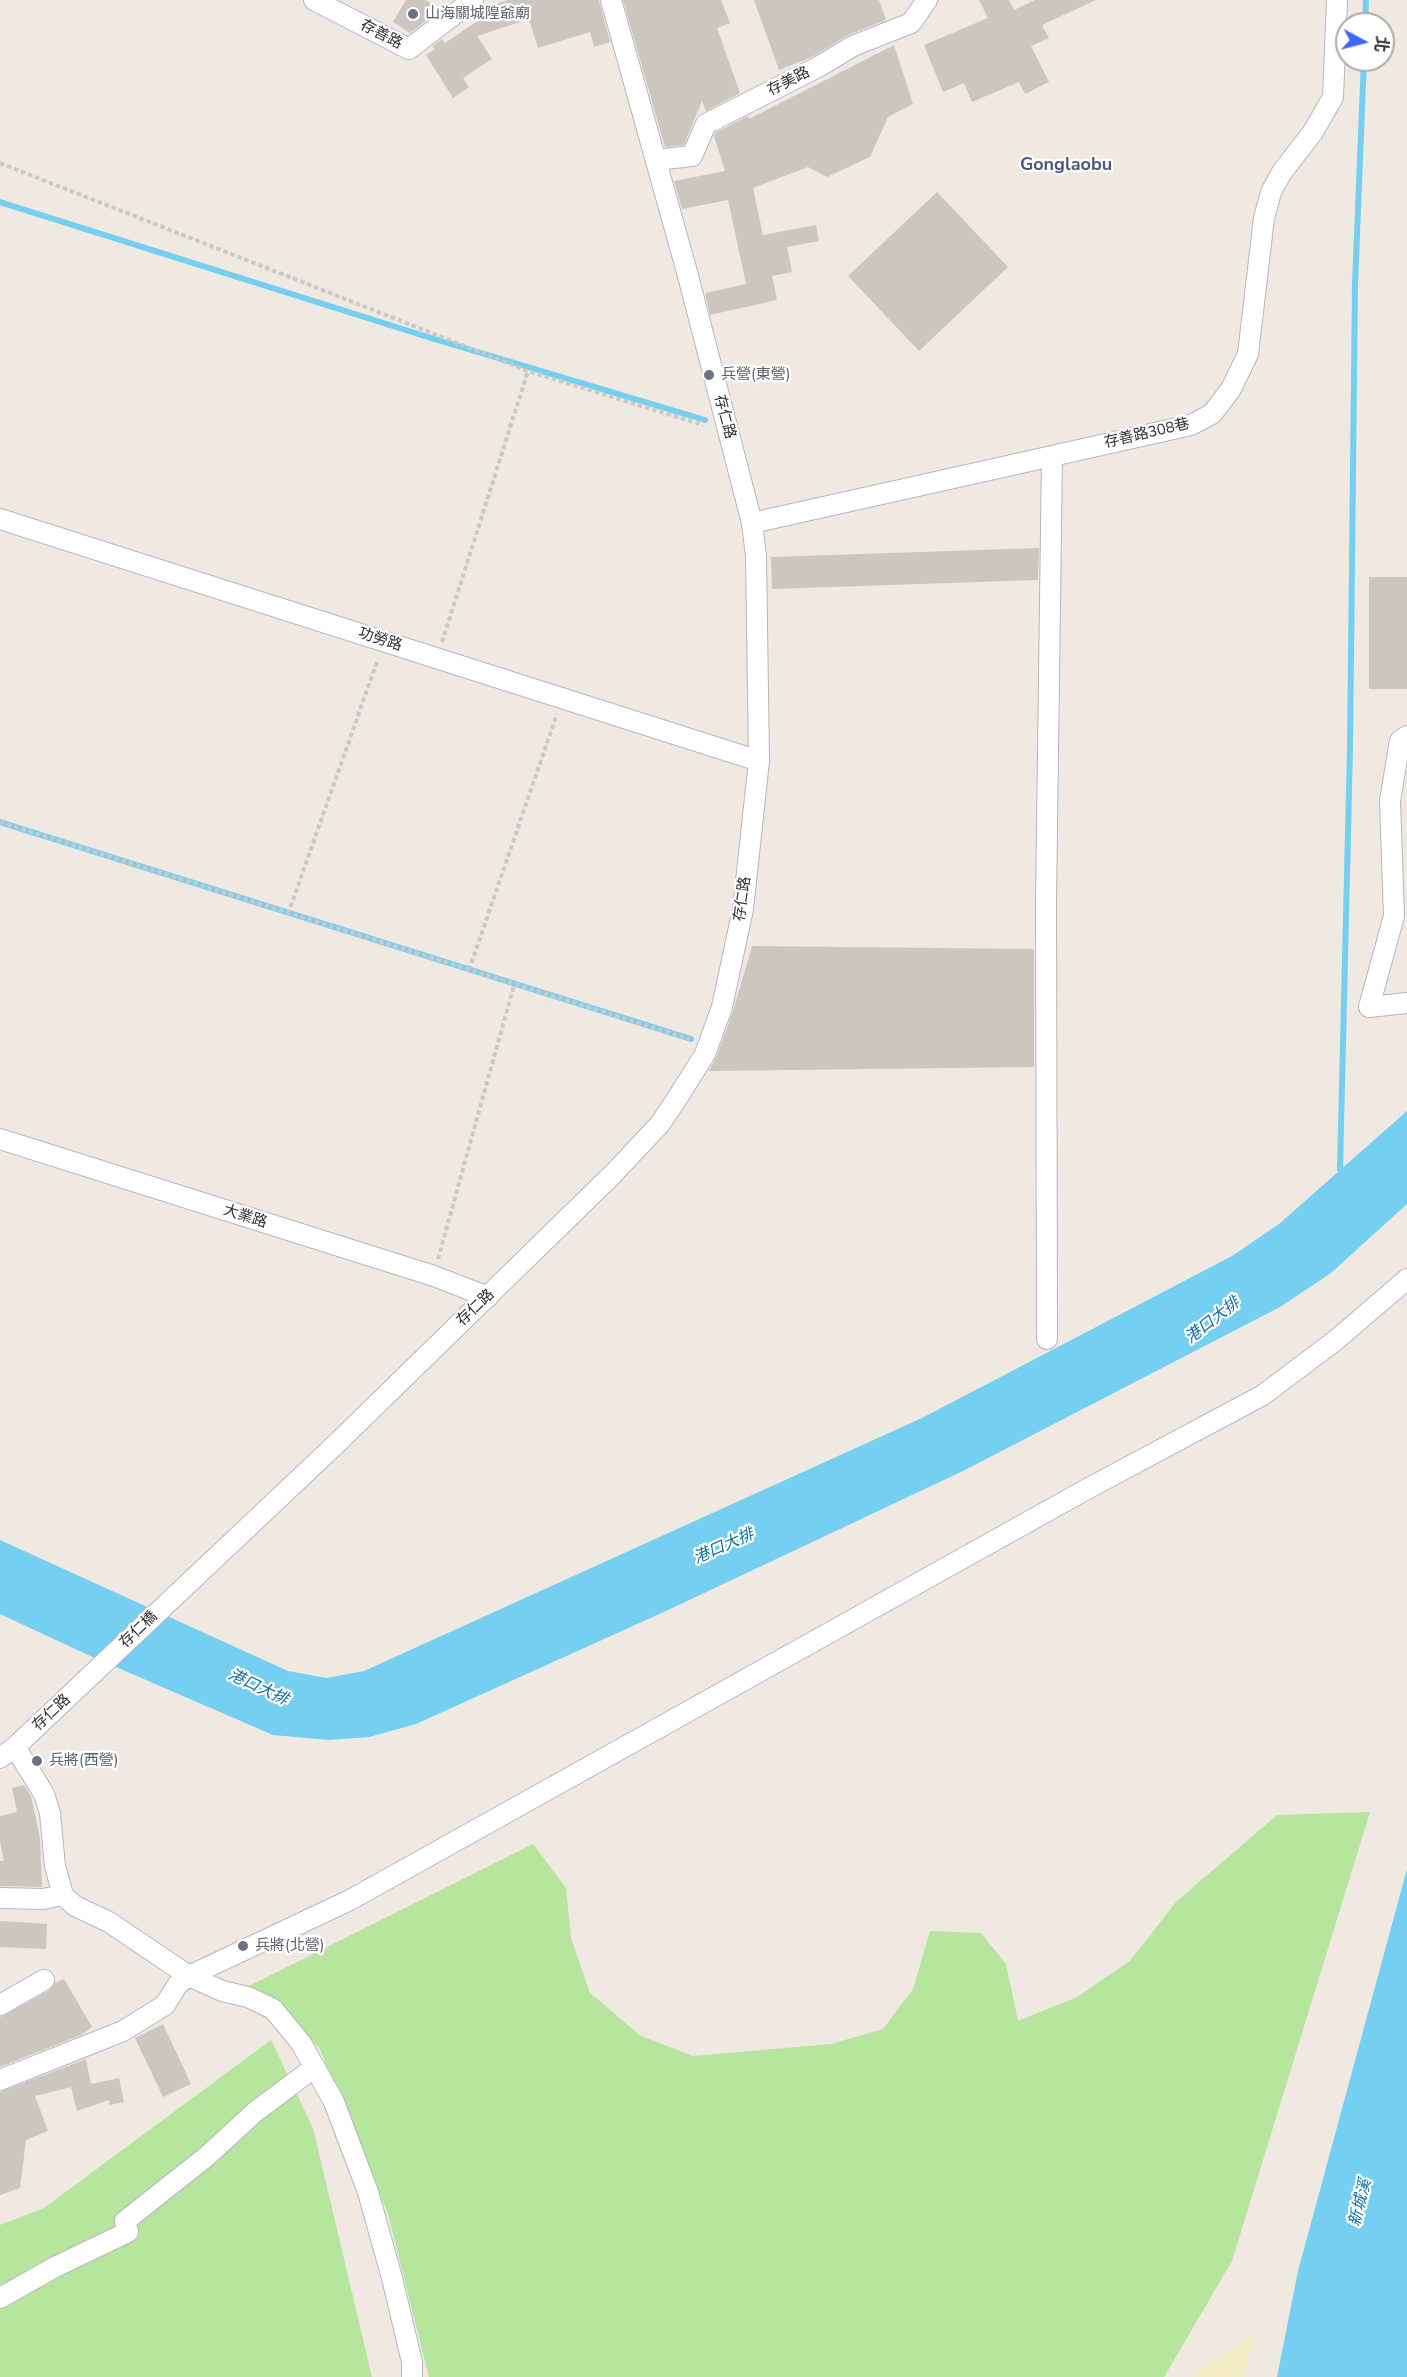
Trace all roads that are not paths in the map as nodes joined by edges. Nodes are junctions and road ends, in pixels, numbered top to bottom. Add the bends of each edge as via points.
1 (314, 0) edge
2 (472, 0) edge
3 (611, 0) edge
4 (927, 0) edge
5 (1337, 0) edge
6 (656, 160) junction
7 (1052, 456) junction
8 (0, 519) edge
9 (752, 524) junction
10 (1407, 736) edge
11 (759, 761) junction
12 (1407, 1003) edge
13 (0, 1139) edge
14 (1407, 1279) edge
15 (488, 1297) junction
16 (1047, 1339) dead end
17 (175, 1594) joint
18 (102, 1666) joint
19 (8, 1753) edge
20 (63, 1895) junction
21 (0, 1898) edge
22 (189, 1976) junction
23 (44, 1980) dead end
24 (1, 2002) edge
25 (315, 2067) junction
26 (0, 2080) edge
27 (0, 2298) edge
28 (412, 2377) edge

1 - 2 street, 存善路 via 409,50
3 - 6 street, 存仁路
4 - 6 street, 存美路 via 911,23 853,46 706,124 692,156
5 - 7 street, 存善路308巷 via 1333,97 1271,192 1264,218 1248,354 1231,389 1212,414 1191,425
6 - 9 street, 存仁路
7 - 9 street, 存善路308巷
7 - 16 street via 1046,900
8 - 11 street, 功勞路
9 - 11 street, 存仁路 via 758,595
10 - 12 street via 1400,741 1390,801 1394,916 1369,1007
11 - 15 street, 存仁路 via 743,909 722,1008 705,1054 660,1124
13 - 15 street, 大業路 via 434,1276
14 - 22 street via 1263,1395 350,1900
15 - 17 street, 存仁路
17 - 18 street, 存仁橋
18 - 19 street, 存仁路
19 - 20 street via 44,1794
20 - 21 street via 43,1899
20 - 22 street
22 - 25 street via 273,2009
22 - 26 street via 178,1984 165,2005 123,2031
23 - 24 street
25 - 27 street via 125,2221 129,2232
25 - 28 street via 334,2102 368,2192 412,2362

